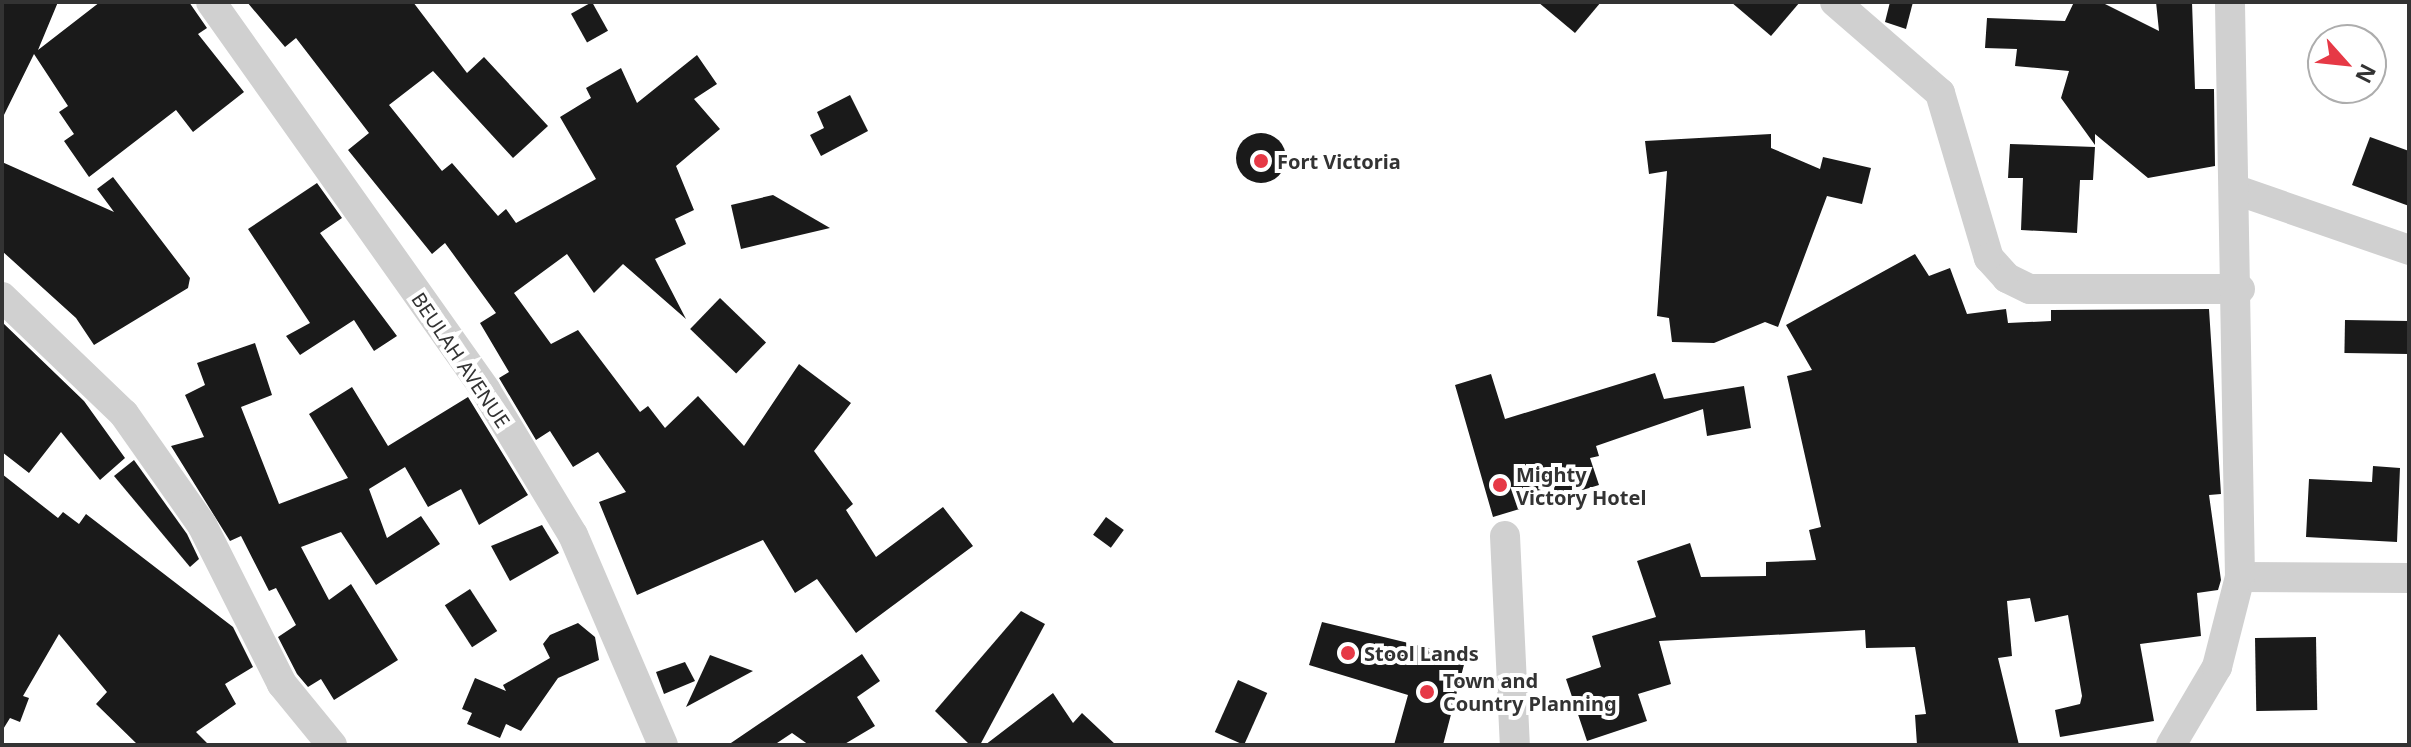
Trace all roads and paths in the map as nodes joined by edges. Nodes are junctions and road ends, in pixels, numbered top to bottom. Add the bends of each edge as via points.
1 (211, 2) edge
2 (1835, 2) edge
3 (2230, 2) edge
4 (2239, 191) junction
5 (2409, 250) edge
6 (2240, 289) junction
7 (2, 297) edge
8 (1505, 536) dead end
9 (2240, 577) junction
10 (2409, 578) edge
11 (332, 745) edge
12 (663, 745) edge
13 (1515, 745) edge
14 (2171, 745) edge

1 - 12 street, BEULAH AVENUE via 502,417 573,535
2 - 6 street via 1940,93 1989,258 2007,278 2030,289
3 - 4 street
4 - 5 street
4 - 6 street
6 - 9 street
7 - 11 street via 124,414 202,525 282,684
8 - 13 street
9 - 10 street
9 - 14 street via 2217,667

